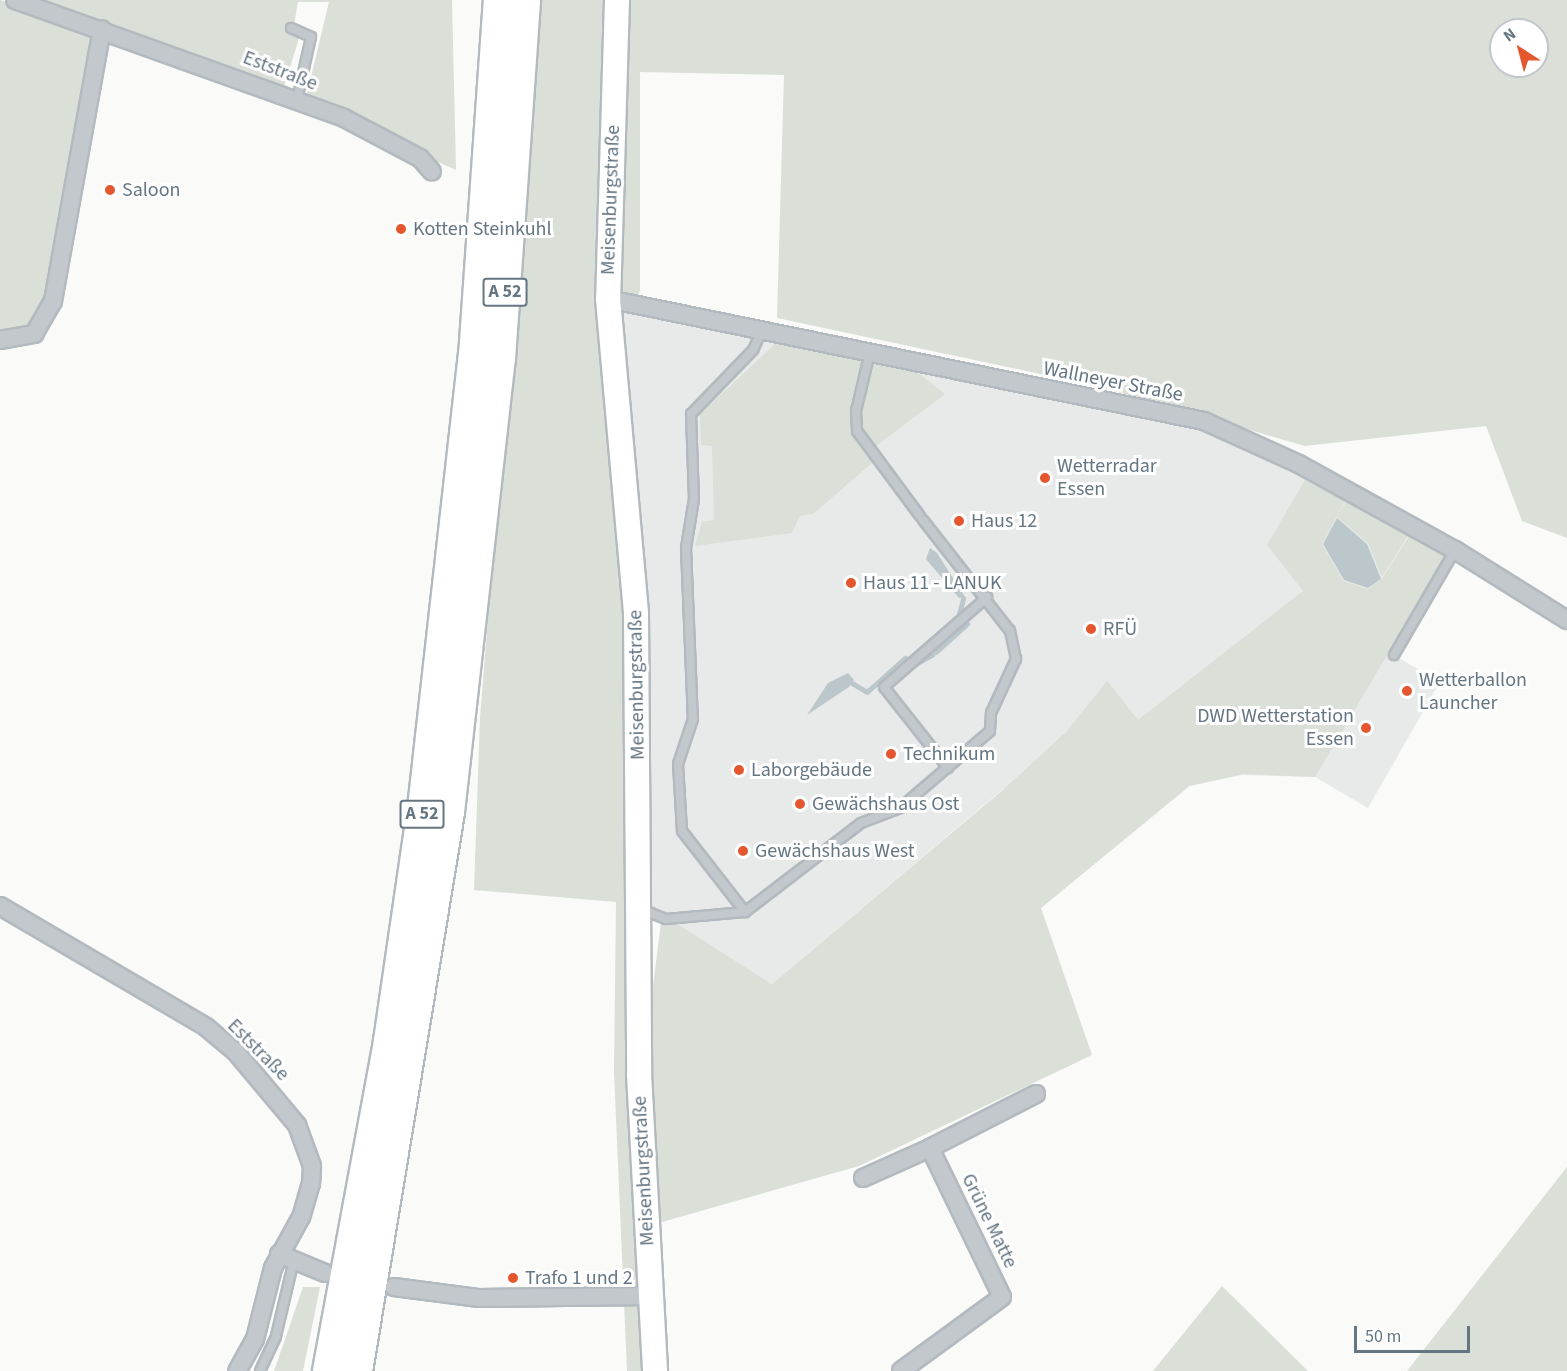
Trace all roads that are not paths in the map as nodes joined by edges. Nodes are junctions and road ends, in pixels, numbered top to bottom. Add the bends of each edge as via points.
1 (15, 0) edge
2 (499, 0) edge
3 (525, 0) edge
4 (616, 0) edge
5 (291, 27) dead end
6 (102, 29) junction
7 (297, 99) junction
8 (432, 172) dead end
9 (608, 299) junction
10 (762, 330) junction
11 (0, 340) edge
12 (870, 351) junction
13 (1455, 550) junction
14 (987, 597) junction
15 (1567, 620) edge
16 (1394, 655) dead end
17 (948, 768) junction
18 (0, 906) edge
19 (640, 909) junction
20 (745, 912) junction
21 (1036, 1094) dead end
22 (930, 1148) junction
23 (863, 1178) dead end
24 (286, 1259) junction
25 (326, 1272) dead end
26 (394, 1287) dead end
27 (652, 1296) junction
28 (237, 1371) edge
29 (260, 1371) edge
30 (328, 1371) edge
31 (357, 1371) edge
32 (655, 1371) edge
33 (901, 1371) edge

1 - 6 street, Eststraße
2 - 30 highway, A 52 via 479,299 423,808 389,1041
3 - 31 highway, A 52 via 499,371 449,812
4 - 9 main road, Meisenburgstraße
5 - 7 lane via 311,37
6 - 7 street, Eststraße
6 - 11 street via 53,301 34,334
7 - 8 street, Eststraße via 420,158
9 - 10 street, Wallneyer Straße
9 - 19 main road, Meisenburgstraße via 636,614
10 - 12 street, Wallneyer Straße
10 - 20 lane via 753,350 691,414 694,499 686,559 693,719 678,764 682,831
12 - 13 street, Wallneyer Straße via 1204,422 1299,465
12 - 14 lane via 856,411 857,431 921,518
13 - 15 street, Wallneyer Straße
13 - 16 lane
14 - 17 lane via 1010,631 1013,672 991,713 990,731
14 - 17 lane via 884,687
17 - 20 lane via 900,808 861,823
18 - 24 street, Eststraße via 206,1027 235,1051 277,1098 297,1125 312,1166 301,1217
19 - 20 lane via 666,919
19 - 27 main road, Meisenburgstraße via 639,1074
21 - 22 street
22 - 23 street
22 - 33 street, Grüne Matte via 1002,1297
24 - 25 street
24 - 28 street, Eststraße via 255,1339
24 - 29 lane via 276,1336
26 - 27 street via 479,1299
27 - 32 main road, Meisenburgstraße

